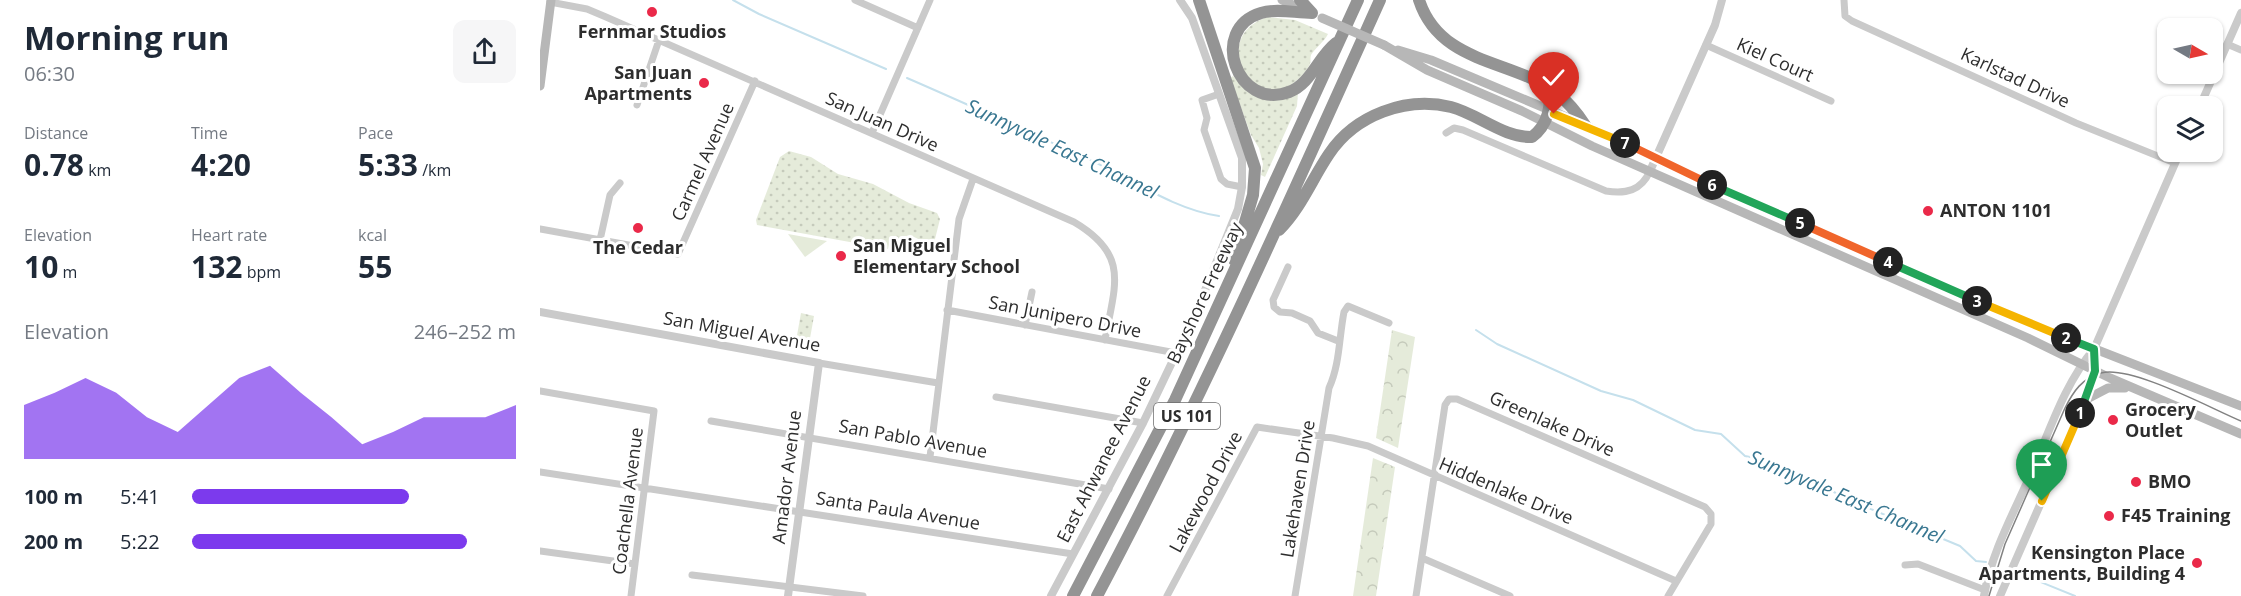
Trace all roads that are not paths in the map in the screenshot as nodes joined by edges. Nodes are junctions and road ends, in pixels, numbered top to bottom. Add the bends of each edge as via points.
1 (855, 0) edge
2 (930, 0) edge
3 (1180, 0) edge
4 (1199, 0) edge
5 (1282, 0) edge
6 (1300, 0) edge
7 (1380, 0) edge
8 (1419, 0) edge
9 (1722, 0) edge
10 (1844, 0) edge
11 (551, 1) edge
12 (1355, 3) edge
13 (2241, 13) edge
14 (1317, 15) junction
15 (918, 28) junction
16 (659, 40) junction
17 (1339, 41) junction
18 (2228, 44) junction
19 (1706, 45) junction
20 (2241, 50) edge
21 (755, 81) junction
22 (540, 86) edge
23 (1548, 88) junction
24 (1219, 94) junction
25 (2205, 96) edge
26 (1831, 101) dead end
27 (637, 105) dead end
28 (1546, 116) junction
29 (1585, 125) junction
30 (872, 133) junction
31 (1446, 133) dead end
32 (1655, 158) junction
33 (2175, 163) joint
34 (1650, 171) junction
35 (973, 179) junction
36 (620, 183) dead end
37 (1242, 187) junction
38 (540, 229) edge
39 (1274, 236) junction
40 (600, 240) junction
41 (1288, 267) dead end
42 (1227, 288) junction
43 (1032, 292) dead end
44 (947, 310) junction
45 (540, 312) edge
46 (1389, 323) dead end
47 (1025, 324) junction
48 (1105, 340) junction
49 (1338, 341) junction
50 (2094, 349) junction
51 (1176, 353) junction
52 (819, 363) junction
53 (2081, 364) junction
54 (2095, 371) junction
55 (938, 383) junction
56 (2136, 390) junction
57 (540, 391) edge
58 (996, 397) dead end
59 (2085, 400) junction
60 (2241, 406) edge
61 (711, 421) dead end
62 (1143, 423) junction
63 (2241, 434) edge
64 (809, 436) junction
65 (1322, 436) junction
66 (930, 457) junction
67 (540, 471) edge
68 (1434, 477) junction
69 (644, 488) junction
70 (1109, 489) junction
71 (800, 511) junction
72 (540, 551) edge
73 (1073, 554) junction
74 (1422, 558) junction
75 (634, 564) junction
76 (1905, 565) dead end
77 (692, 575) dead end
78 (1676, 581) junction
79 (789, 591) edge
80 (1985, 593) edge
81 (631, 596) edge
82 (863, 596) edge
83 (1051, 596) edge
84 (1073, 596) edge
85 (1096, 596) edge
86 (1167, 596) edge
87 (1295, 596) edge
88 (1416, 596) edge
89 (1510, 596) edge
90 (1668, 596) edge
91 (2000, 596) edge

1 - 15 street
2 - 15 street
3 - 24 street, East Ahwanee Avenue via 1192,18
4 - 42 highway via 1255,168 1253,195
5 - 14 main road
6 - 14 highway
7 - 39 highway, Bayshore Freeway / US 101
8 - 23 highway via 1436,30 1459,49
9 - 19 street
10 - 33 street, Karlstad Drive via 1845,16 2076,123
11 - 16 street, San Juan Drive via 587,9
11 - 22 main road
12 - 17 highway, Bayshore Freeway / US 101
13 - 18 street
14 - 17 highway via 1263,12 1242,26 1232,49 1234,66 1244,82 1269,94 1288,92 1304,82 1324,53
14 - 28 main road, bridge via 1384,45 1427,70
15 - 30 street
16 - 21 street, San Juan Drive
16 - 27 street
17 - 42 highway, Bayshore Freeway / US 101
18 - 20 street
18 - 25 street
19 - 26 street, Kiel Court
19 - 32 street
21 - 30 street, San Juan Drive
21 - 40 street, Carmel Avenue via 678,254
23 - 28 highway via 1551,98
23 - 29 highway via 1560,95
24 - 37 street, East Ahwanee Avenue via 1242,158
24 - 37 street via 1202,100 1207,118 1204,130 1221,179
28 - 29 main road
28 - 34 main road
28 - 39 highway via 1539,132 1524,138 1450,107 1417,104 1386,110 1340,141 1292,217
29 - 32 main road
30 - 35 street, San Juan Drive
31 - 34 street via 1454,128 1463,130 1606,191 1636,188
32 - 34 street
32 - 50 main road via 1925,279
33 - 50 street
34 - 53 main road
35 - 44 street via 959,219
35 - 48 street, San Juan Drive via 1074,222 1094,234 1107,249 1115,280
36 - 40 street via 610,195
37 - 51 street, East Ahwanee Avenue via 1238,209
38 - 40 street
39 - 85 highway, Bayshore Freeway / US 101 via 1136,522
41 - 49 street via 1273,300 1274,308 1310,321 1318,333
42 - 84 highway, Bayshore Freeway / US 101 via 1166,419
43 - 47 street
44 - 47 street, San Junipero Drive
44 - 55 street
45 - 52 street, San Miguel Avenue
46 - 49 street via 1348,306
47 - 48 street, San Junipero Drive
48 - 51 street, San Junipero Drive
49 - 65 street, Lakehaven Drive via 1338,369 1329,387
50 - 53 street
50 - 54 street
50 - 60 main road
51 - 62 street, East Ahwanee Avenue
52 - 55 street, San Miguel Avenue
52 - 64 street, Amador Avenue
53 - 54 main road
53 - 80 street via 1997,550
54 - 56 main road
54 - 59 street
55 - 66 street
56 - 59 main road via 2108,388
56 - 63 main road
57 - 69 street, Coachella Avenue via 654,411
58 - 62 street
59 - 91 street
61 - 64 street, San Pablo Avenue
62 - 70 street, East Ahwanee Avenue
64 - 66 street, San Pablo Avenue
64 - 71 street, Amador Avenue
65 - 68 street, Hiddenlake Drive via 1368,446
65 - 86 street, Lakewood Drive via 1257,427
65 - 87 street, Lakehaven Drive
66 - 70 street, San Pablo Avenue
67 - 69 street, Santa Paula Avenue
68 - 74 street
68 - 78 street, Hiddenlake Drive
68 - 78 street, Greenlake Drive via 1445,405 1449,399 1457,399 1705,507 1711,514 1711,524
69 - 71 street, Santa Paula Avenue
69 - 75 street, Coachella Avenue
70 - 73 street, East Ahwanee Avenue
71 - 73 street, Santa Paula Avenue
71 - 79 street, Amador Avenue
72 - 75 street
73 - 83 street, East Ahwanee Avenue
74 - 88 street
74 - 89 street
75 - 81 street, Coachella Avenue
76 - 80 street via 1918,564
77 - 79 street
78 - 90 street
79 - 82 street

